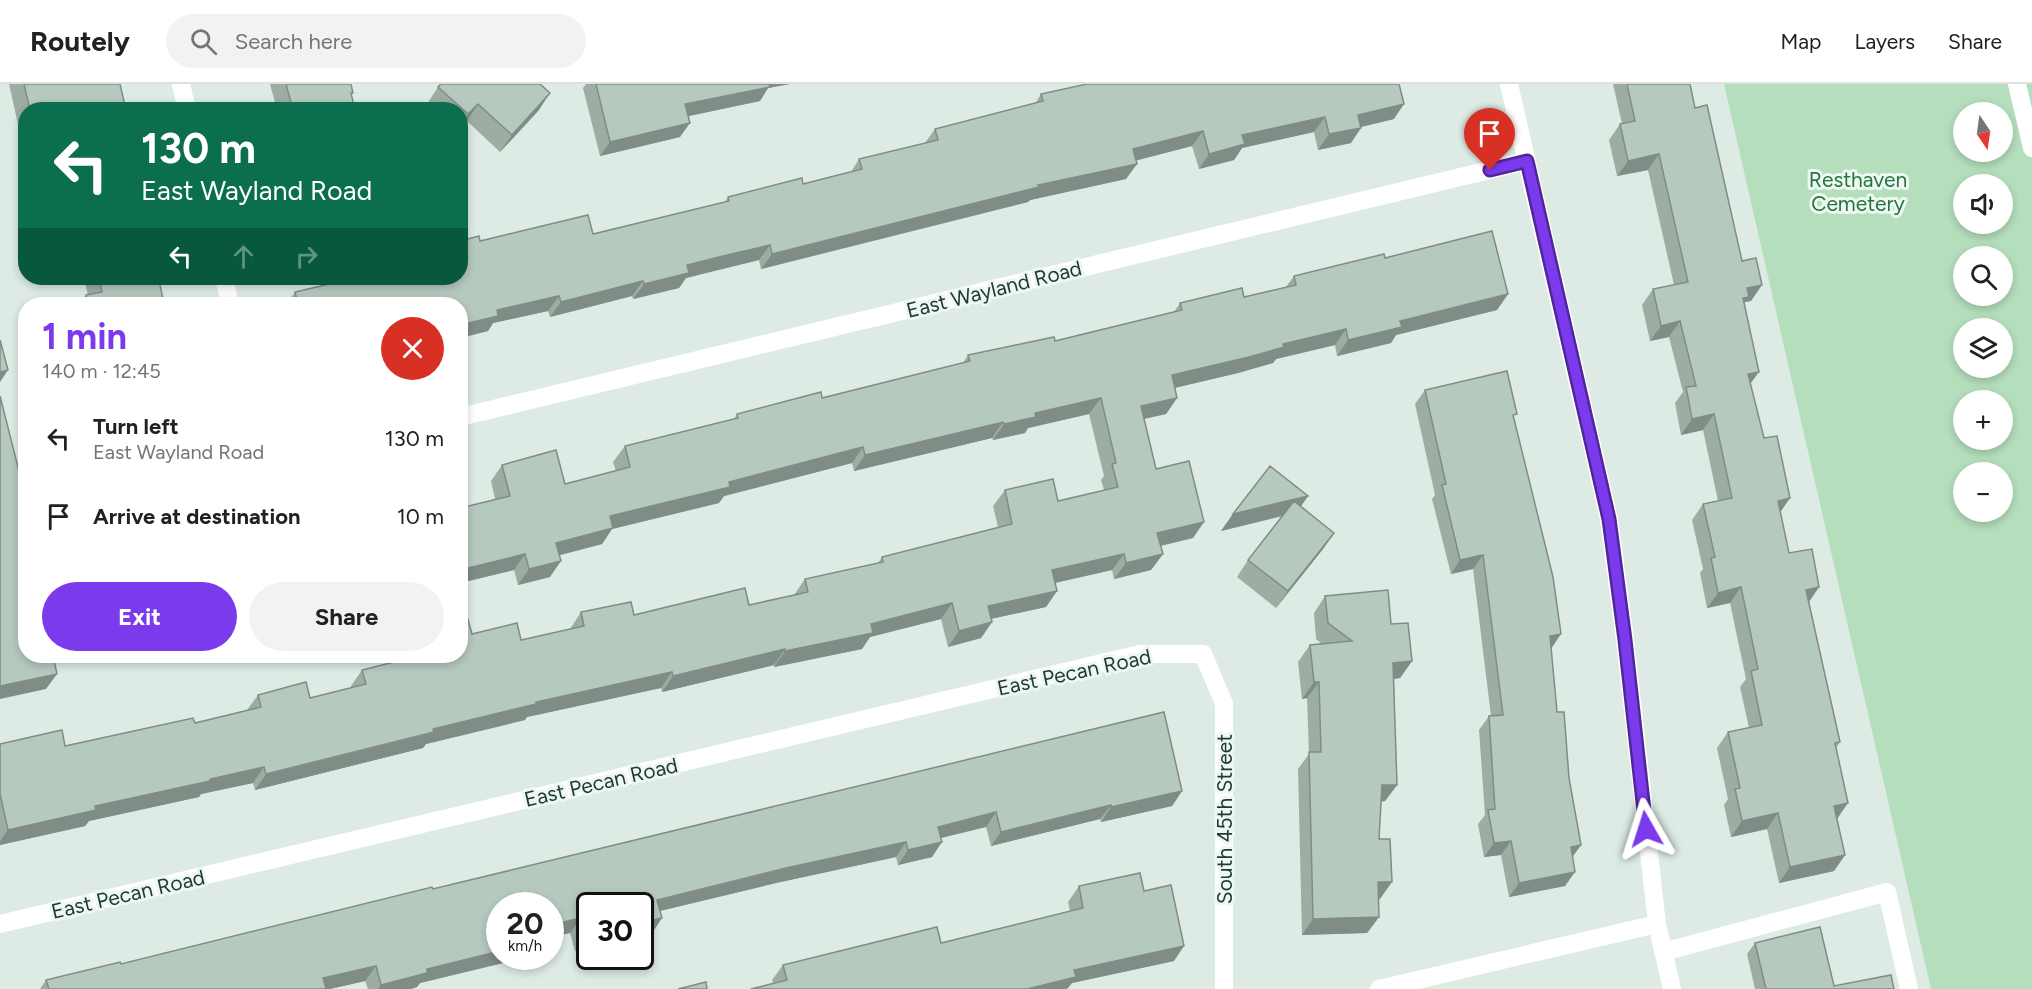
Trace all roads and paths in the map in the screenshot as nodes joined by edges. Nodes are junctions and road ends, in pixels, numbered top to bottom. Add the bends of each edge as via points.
1 (181, 84) edge
2 (1509, 84) edge
3 (2017, 84) edge
4 (184, 102) edge
5 (2032, 148) edge
6 (1527, 161) junction
7 (468, 415) edge
8 (1203, 654) joint
9 (0, 924) edge
10 (1657, 924) junction
11 (1663, 952) junction
12 (1438, 982) edge
13 (1224, 989) edge
14 (1379, 989) edge
15 (1672, 989) edge
16 (1909, 989) edge

1 - 4 street
2 - 6 street
3 - 5 street
6 - 7 street, East Wayland Road
6 - 10 street via 1609,519
8 - 9 street, East Pecan Road via 1140,654
8 - 13 street, South 45th Street via 1224,703
10 - 11 street
10 - 12 street
11 - 15 street
11 - 16 street via 1887,892
12 - 14 street

